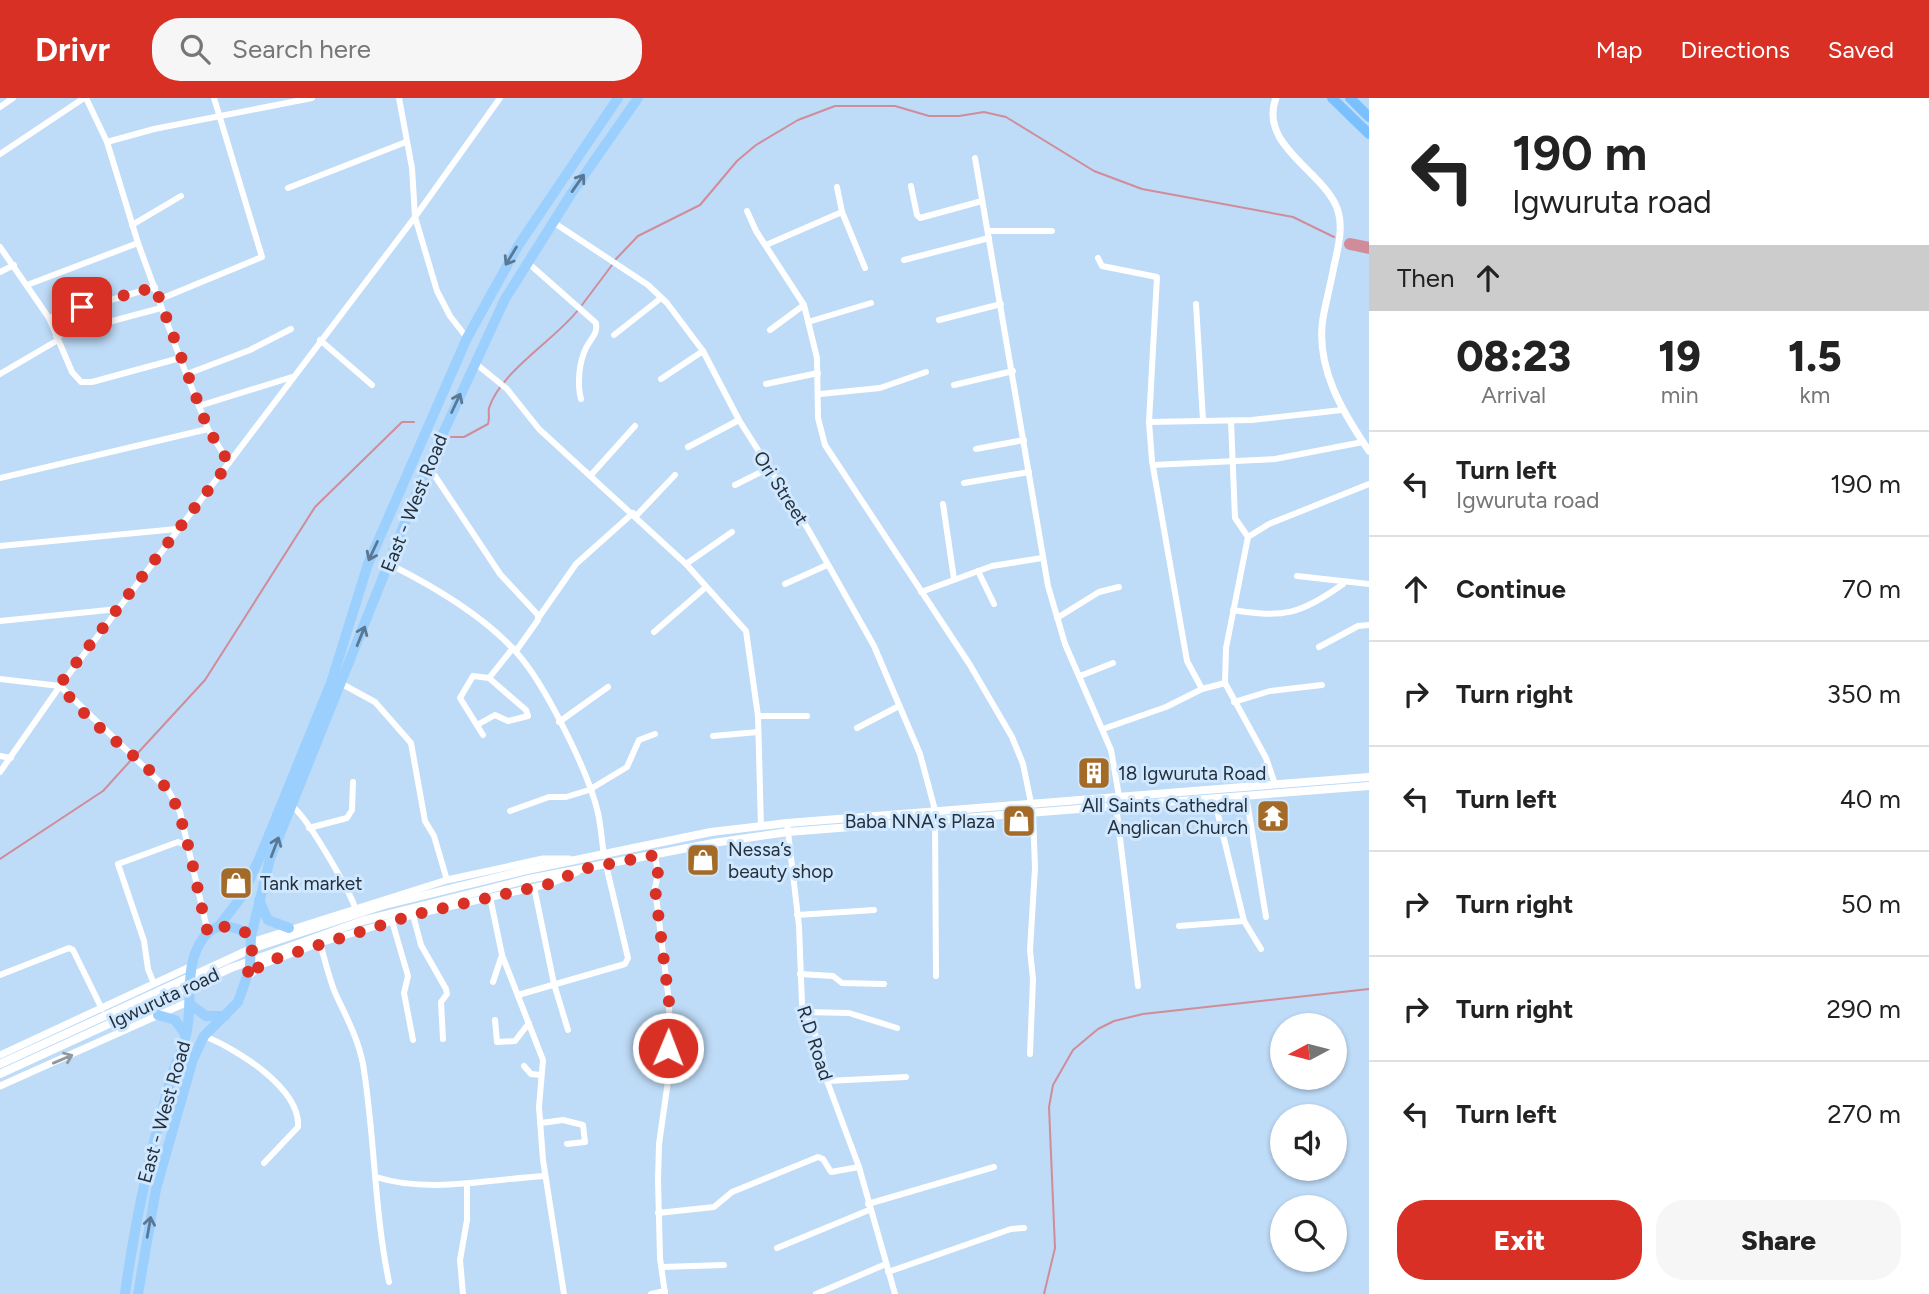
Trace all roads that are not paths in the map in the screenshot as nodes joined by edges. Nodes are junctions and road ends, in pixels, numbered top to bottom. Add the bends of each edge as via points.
1 (13, 98) edge
2 (85, 98) edge
3 (214, 98) edge
4 (312, 98) edge
5 (399, 98) edge
6 (499, 98) edge
7 (618, 98) edge
8 (638, 98) edge
9 (1276, 98) edge
10 (1332, 98) edge
11 (1350, 98) edge
12 (287, 100) edge
13 (0, 107) edge
14 (220, 115) junction
15 (1369, 117) edge
16 (1369, 134) edge
17 (107, 142) junction
18 (405, 142) junction
19 (0, 154) edge
20 (975, 158) dead end
21 (911, 186) dead end
22 (837, 187) dead end
23 (288, 188) dead end
24 (181, 196) dead end
25 (982, 201) junction
26 (747, 211) dead end
27 (842, 212) junction
28 (415, 217) junction
29 (553, 222) junction
30 (132, 225) junction
31 (1052, 231) dead end
32 (989, 235) junction
33 (138, 243) junction
34 (766, 245) junction
35 (0, 247) edge
36 (1098, 258) dead end
37 (904, 260) dead end
38 (527, 262) junction
39 (14, 265) junction
40 (865, 268) dead end
41 (0, 272) edge
42 (27, 285) junction
43 (155, 287) junction
44 (661, 298) junction
45 (871, 303) dead end
46 (160, 304) junction
47 (1001, 304) junction
48 (1196, 304) dead end
49 (804, 305) junction
50 (49, 318) junction
51 (939, 320) dead end
52 (808, 322) junction
53 (291, 329) dead end
54 (770, 330) dead end
55 (614, 335) dead end
56 (57, 338) junction
57 (467, 338) junction
58 (320, 340) junction
59 (703, 351) junction
60 (180, 358) junction
61 (474, 363) junction
62 (1013, 371) junction
63 (818, 373) junction
64 (926, 373) dead end
65 (0, 374) edge
66 (187, 374) junction
67 (294, 376) junction
68 (661, 379) dead end
69 (766, 384) dead end
70 (372, 385) dead end
71 (954, 385) dead end
72 (820, 394) junction
73 (580, 399) dead end
74 (200, 407) junction
75 (1342, 410) junction
76 (739, 420) junction
77 (1203, 420) junction
78 (1231, 421) junction
79 (1149, 422) junction
80 (635, 426) dead end
81 (208, 429) junction
82 (1024, 440) junction
83 (1363, 442) junction
84 (688, 447) dead end
85 (976, 449) dead end
86 (1369, 451) edge
87 (1230, 462) junction
88 (229, 463) junction
89 (1153, 465) junction
90 (767, 469) junction
91 (426, 470) junction
92 (1029, 472) junction
93 (591, 475) junction
94 (675, 475) dead end
95 (0, 478) edge
96 (964, 484) dead end
97 (735, 485) dead end
98 (1369, 485) edge
99 (943, 503) dead end
100 (635, 514) junction
101 (177, 528) junction
102 (732, 532) dead end
103 (1248, 537) junction
104 (0, 546) edge
105 (1042, 558) junction
106 (389, 564) junction
107 (686, 564) junction
108 (827, 565) junction
109 (978, 571) junction
110 (1297, 576) dead end
111 (954, 579) junction
112 (785, 584) dead end
113 (1343, 584) junction
114 (1369, 584) edge
115 (706, 587) junction
116 (1119, 587) dead end
117 (921, 592) junction
118 (995, 604) dead end
119 (118, 609) junction
120 (1233, 610) junction
121 (539, 618) junction
122 (1057, 618) junction
123 (0, 621) edge
124 (1369, 625) edge
125 (654, 632) dead end
126 (1319, 647) dead end
127 (514, 650) junction
128 (1113, 663) dead end
129 (1080, 676) junction
130 (489, 678) junction
131 (0, 679) edge
132 (1225, 683) junction
133 (342, 684) junction
134 (1322, 685) dead end
135 (61, 686) junction
136 (608, 687) dead end
137 (1202, 689) junction
138 (1234, 702) junction
139 (899, 706) junction
140 (758, 716) junction
141 (807, 716) dead end
142 (559, 722) junction
143 (477, 724) junction
144 (857, 728) dead end
145 (1103, 729) junction
146 (758, 732) junction
147 (484, 734) dead end
148 (655, 734) dead end
149 (713, 736) dead end
150 (309, 750) junction
151 (0, 756) edge
152 (11, 758) junction
153 (0, 772) edge
154 (1369, 777) edge
155 (353, 782) dead end
156 (1275, 784) junction
157 (1369, 786) edge
158 (589, 790) junction
159 (1246, 795) junction
160 (1214, 798) junction
161 (1117, 801) junction
162 (291, 806) junction
163 (1032, 807) junction
164 (510, 811) dead end
165 (935, 814) junction
166 (761, 827) junction
167 (309, 828) junction
168 (787, 828) junction
169 (186, 845) junction
170 (655, 855) junction
171 (580, 859) junction
172 (605, 860) junction
173 (583, 869) junction
174 (447, 880) junction
175 (534, 887) junction
176 (490, 897) junction
177 (258, 898) junction
178 (355, 907) junction
179 (874, 910) dead end
180 (413, 915) junction
181 (797, 915) junction
182 (1266, 917) dead end
183 (351, 921) junction
184 (392, 921) junction
185 (1244, 921) junction
186 (219, 926) junction
187 (1178, 926) dead end
188 (289, 928) junction
189 (208, 933) junction
190 (251, 939) junction
191 (320, 943) junction
192 (1261, 949) dead end
193 (502, 955) junction
194 (192, 966) junction
195 (800, 974) junction
196 (0, 975) edge
197 (936, 976) dead end
198 (247, 978) junction
199 (493, 982) dead end
200 (154, 984) junction
201 (554, 984) junction
202 (884, 984) dead end
203 (1138, 986) dead end
204 (518, 995) junction
205 (190, 1003) junction
206 (135, 1006) junction
207 (102, 1009) junction
208 (803, 1012) junction
209 (158, 1015) junction
210 (227, 1016) junction
211 (495, 1020) dead end
212 (529, 1023) junction
213 (897, 1028) dead end
214 (568, 1030) dead end
215 (186, 1035) junction
216 (204, 1036) junction
217 (413, 1040) dead end
218 (443, 1040) dead end
219 (1030, 1054) dead end
220 (0, 1055) edge
221 (0, 1064) edge
222 (524, 1066) dead end
223 (0, 1074) edge
224 (541, 1075) junction
225 (906, 1076) dead end
226 (827, 1081) junction
227 (0, 1086) edge
228 (541, 1123) junction
229 (567, 1144) dead end
230 (264, 1163) dead end
231 (859, 1167) junction
232 (993, 1167) dead end
233 (545, 1176) junction
234 (376, 1177) junction
235 (467, 1184) junction
236 (143, 1188) junction
237 (156, 1189) junction
238 (868, 1207) junction
239 (658, 1213) junction
240 (1024, 1228) dead end
241 (777, 1248) dead end
242 (724, 1265) dead end
243 (662, 1267) junction
244 (887, 1268) junction
245 (389, 1282) dead end
246 (665, 1293) edge
247 (125, 1294) edge
248 (138, 1294) edge
249 (463, 1294) edge
250 (564, 1294) edge
251 (651, 1294) edge
252 (816, 1294) edge
253 (895, 1294) edge

1 - 13 street
2 - 17 street
2 - 19 street
3 - 14 street
4 - 12 street
5 - 18 street
6 - 28 street
7 -> 57 main road, East - West Road via 517,246
29 -> 8 main road, East - West Road
9 - 75 street via 1272,113 1277,132 1337,208 1339,243 1322,332 1330,381
10 - 16 highway
11 - 15 highway
12 - 14 street
14 - 17 street
14 - 46 street via 262,257
17 - 30 street
18 - 23 street
18 - 28 street via 412,168
20 - 25 street
21 - 25 street via 920,218
22 - 27 street
24 - 30 street
25 - 32 street
26 - 34 street
27 - 34 street
27 - 40 street
28 - 57 street via 440,298
28 - 58 street
29 - 38 main road, East - West Road
29 - 44 street, Ori Street
30 - 33 street
31 - 32 street
32 - 37 street
32 - 47 street
33 - 42 street
33 - 43 street
34 - 49 street
35 - 39 street
36 - 79 street via 1102,265 1157,277
38 - 61 main road, East - West Road
38 - 73 street via 586,311 597,326 584,353
39 - 41 street
39 - 42 street
42 - 50 street
43 - 46 street
43 - 50 street
44 - 55 street
44 - 59 street, Ori Street
45 - 52 street
46 - 56 street
46 - 60 street
47 - 51 street
47 - 62 street
48 - 77 street
49 - 52 street
49 - 54 street
50 - 56 street
52 - 63 street
53 - 66 street
56 - 60 street via 72,372 83,383
56 - 65 street
57 -> 150 main road, East - West Road via 368,564
58 - 67 street
58 - 70 street
59 - 68 street
59 - 76 street, Ori Street
60 - 66 street
91 -> 61 main road, East - West Road
61 - 93 street via 507,389 534,424
62 - 71 street
62 - 82 street
63 - 69 street
63 - 72 street
64 - 72 street via 880,388
66 - 74 street
67 - 74 street
67 - 88 street
72 - 117 street via 818,418 825,445
74 - 81 street
75 - 78 street
75 - 83 street
76 - 84 street
76 - 90 street, Ori Street
77 - 78 street
77 - 79 street
78 - 87 street
79 - 89 street
80 - 93 street
81 - 88 street
81 - 95 street
82 - 85 street
82 - 92 street
83 - 86 street
83 - 87 street via 1309,454
87 - 89 street
87 - 103 street via 1235,518
88 - 101 street
89 - 137 street via 1187,662
90 - 97 street
90 - 108 street, Ori Street
91 - 106 main road, East - West Road
91 - 121 street via 435,476 500,574
92 - 96 street
92 - 105 street
93 - 100 street
94 - 100 street
98 - 103 street via 1269,524
99 - 111 street
100 - 107 street
100 - 121 street via 576,564
101 - 104 street
101 - 119 street
102 - 107 street
103 - 120 street
105 - 109 street
105 - 122 street
106 - 127 street via 457,604
133 -> 106 main road, East - West Road
107 - 115 street
108 - 112 street
108 - 139 street, Ori Street via 874,646
109 - 111 street
109 - 118 street
110 - 113 street
111 - 117 street
113 - 114 street
113 - 120 street via 1311,604 1276,616
115 - 125 street
115 - 140 street via 749,638
116 - 122 street via 1099,592
117 - 163 street via 1012,737
119 - 123 street
119 - 135 street
120 - 132 street
121 - 127 street
122 - 129 street
124 - 126 street via 1358,626
127 - 130 street
127 - 142 street via 533,673
128 - 129 street
129 - 145 street
130 - 143 street via 473,676 460,695
130 - 143 street via 528,716 510,721 493,715
131 - 135 street
132 - 137 street
132 - 138 street
133 - 150 main road, East - West Road
133 - 174 street via 375,702 411,743 425,821
134 - 138 street via 1270,691
135 - 152 street
135 - 169 street via 168,790 180,812
136 - 142 street
137 - 145 street
138 - 156 street via 1266,758
139 - 144 street
139 - 165 street, Ori Street via 928,778
140 - 141 street
140 - 146 street
142 - 158 street
143 - 147 street
145 - 161 street via 1116,771
146 - 149 street
146 - 166 street
148 - 158 street via 639,740 627,767
150 - 162 main road, East - West Road
150 - 186 main road, East - West Road via 242,896
151 - 152 street
152 - 153 street
154 - 156 main road, Igwuruta road
155 - 167 street via 352,810 347,818
156 - 161 main road, Igwuruta road
157 - 159 main road, Igwuruta road
158 - 164 street via 549,797
158 - 172 street
159 - 160 main road, Igwuruta road
159 - 182 street
160 - 161 main road, Igwuruta road
160 - 185 street
161 - 163 main road, Igwuruta road
161 - 203 street
162 - 167 street
177 -> 162 main road, East - West Road
163 - 165 main road, Igwuruta road
163 - 219 street
165 - 168 main road, Igwuruta road
165 - 197 street, Ori Street
166 - 168 main road, Igwuruta road
166 - 172 main road, Igwuruta road via 711,832
167 - 178 street via 335,864
168 - 170 main road, Igwuruta road
168 - 181 street, R.D Road
169 - 189 street
169 - 200 street via 178,842 118,864
170 - 172 main road, Igwuruta road
170 - 239 street via 669,1002 670,1067 659,1144
171 - 172 main road, Igwuruta road
171 - 174 street via 543,859
171 - 183 main road, Igwuruta road via 459,885
172 - 173 main road, Igwuruta road
172 - 201 street via 628,958 625,964
173 - 175 street
173 - 183 main road, Igwuruta road
174 - 178 street
175 - 176 street
175 - 201 street
176 - 180 street
176 - 193 street
177 - 188 main road via 268,920
177 - 190 main road, East - West Road
178 - 188 street
179 - 181 street
180 - 184 street
180 - 218 street via 421,945 446,989 441,1002
181 - 195 street, R.D Road
183 - 206 main road, Igwuruta road
184 - 191 street
184 - 217 street via 408,976 404,993
185 - 187 street
185 - 192 street
186 - 189 main road
186 - 190 main road via 230,925
188 - 190 street
189 - 194 main road, East - West Road
190 - 198 main road
191 - 198 street via 261,965
191 - 234 street via 363,1064
193 - 199 street
193 - 204 street
194 - 200 street
194 - 205 main road, East - West Road
195 - 202 street via 833,975 842,983
195 - 208 street, R.D Road
196 - 207 street via 69,948
198 - 210 main road via 239,1002
200 - 207 street
201 - 204 street
201 - 214 street
204 - 212 street
205 - 209 street
205 - 210 main road via 206,1016
205 - 215 main road, East - West Road
206 - 221 main road, Igwuruta road
206 - 223 main road, Igwuruta road
207 - 220 street
208 - 213 street via 849,1013
208 - 226 street, R.D Road via 821,1048
209 - 215 main road via 175,1020
227 -> 209 street
210 - 216 main road, East - West Road
211 - 212 street via 497,1042 515,1041
212 - 224 street via 543,1060
215 - 236 main road, East - West Road
216 - 230 street via 229,1045 257,1066 291,1103 298,1127
216 - 237 main road, East - West Road via 193,1059
222 - 224 street via 531,1074
224 - 228 street
225 - 226 street
226 - 231 street, R.D Road
228 - 229 street via 563,1120 583,1125 585,1142
228 - 233 street
231 - 238 street, R.D Road
231 - 239 street via 831,1172 818,1157 732,1192 714,1207
232 - 238 street
233 - 235 street
233 - 250 street
234 - 235 street via 417,1185
234 - 245 street
235 - 249 street via 460,1261
236 - 237 main road
236 - 247 main road, East - West Road
248 -> 237 main road, East - West Road
238 - 241 street
238 - 244 street, R.D Road
239 - 243 street
240 - 244 street
242 - 243 street
243 - 246 street
244 - 252 street
244 - 253 street, R.D Road
246 - 251 street

